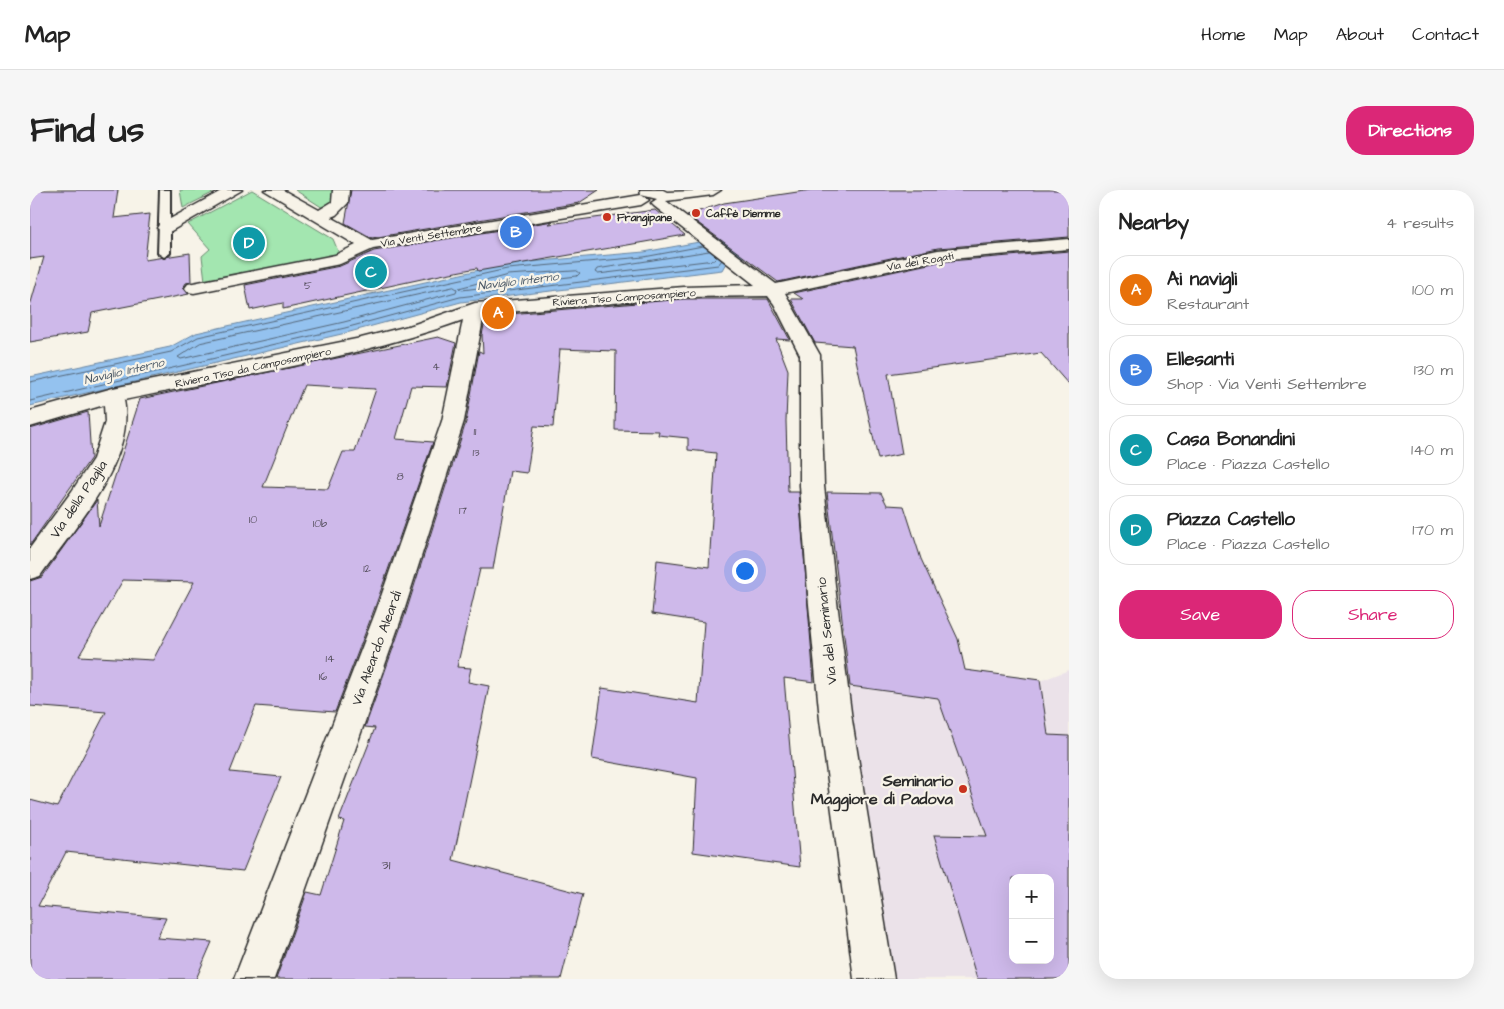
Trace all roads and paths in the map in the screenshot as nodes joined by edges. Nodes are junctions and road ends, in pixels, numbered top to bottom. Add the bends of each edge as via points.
1 (165, 190) edge
2 (234, 190) edge
3 (272, 190) edge
4 (341, 190) edge
5 (713, 190) edge
6 (642, 194) edge
7 (662, 200) junction
8 (317, 216) junction
9 (165, 228) junction
10 (1069, 244) edge
11 (369, 245) junction
12 (164, 253) dead end
13 (194, 288) dead end
14 (773, 290) junction
15 (475, 310) junction
16 (113, 395) junction
17 (30, 419) edge
18 (30, 568) edge
19 (254, 979) edge
20 (874, 979) edge

1 - 9 lane
2 - 9 street
3 - 8 street
4 - 8 street via 340,203 330,212
5 - 7 street, Via Venti Settembre
6 - 7 street, Via Venti Settembre via 648,203
6 - 11 street, Via Venti Settembre
7 - 14 street, Via del Seminario via 733,261
8 - 11 street
9 - 12 lane
10 - 14 street, Via dei Rogati via 938,256
11 - 13 street, Via Venti Settembre via 340,260
14 - 15 street, Riviera Tiso Camposampiero via 684,292
14 - 20 street, Via del Seminario via 783,302 810,355 812,486 823,604 836,720
15 - 16 street, Riviera Tiso da Camposampiero via 362,344
15 - 19 street, Via Aleardo Aleardi via 453,421 441,459 390,611
16 - 17 street, Riviera Tiso da Camposampiero
16 - 18 street, Via della Paglia via 116,422 108,452 79,500

